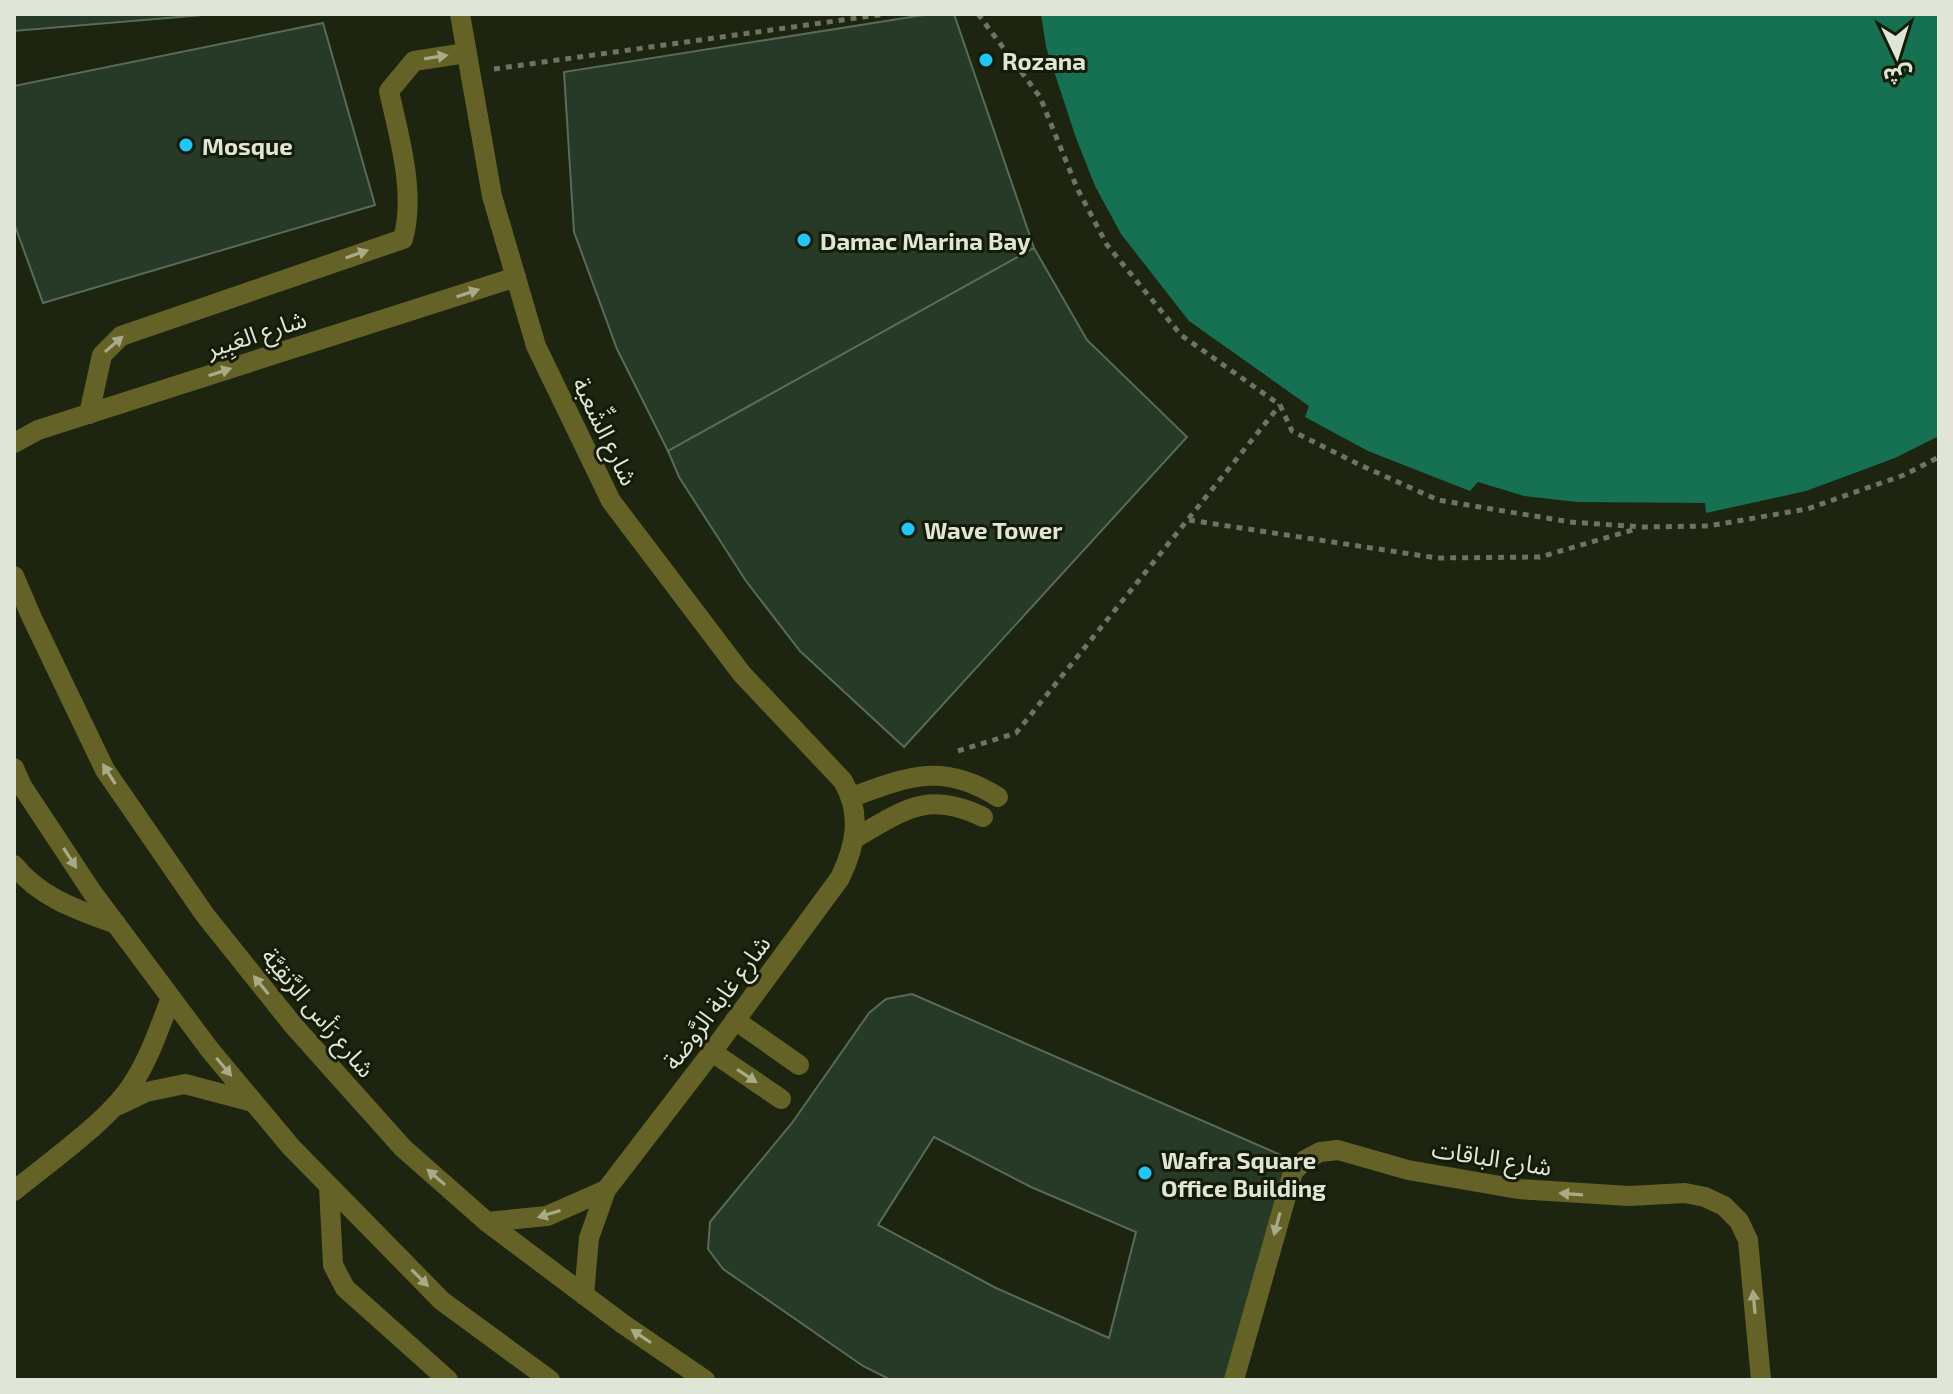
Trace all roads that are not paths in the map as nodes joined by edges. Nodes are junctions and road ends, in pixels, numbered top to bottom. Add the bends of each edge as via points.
1 (460, 14) edge
2 (468, 63) junction
3 (516, 277) junction
4 (89, 414) junction
5 (14, 443) edge
6 (14, 576) edge
7 (14, 768) edge
8 (852, 797) junction
9 (998, 797) dead end
10 (983, 817) dead end
11 (855, 838) junction
12 (14, 865) edge
13 (116, 924) junction
14 (171, 998) junction
15 (735, 1020) junction
16 (712, 1052) junction
17 (799, 1065) dead end
18 (781, 1099) dead end
19 (253, 1102) junction
20 (115, 1106) junction
21 (329, 1187) junction
22 (606, 1190) junction
23 (14, 1191) edge
24 (487, 1222) junction
25 (584, 1295) junction
26 (448, 1380) edge
27 (550, 1380) edge
28 (705, 1380) edge
29 (1234, 1380) edge
30 (1761, 1380) edge

1 - 2 street, شارع الشِّعبة
2 - 3 street, شارع الشِّعبة via 492,196
4 -> 2 street via 102,355 121,336 403,239 408,220 404,171 389,91 414,61
4 -> 3 street, شارع العَبِير
3 - 8 street, شارع الشِّعبة via 536,346 611,501 742,674 827,762
4 - 5 street, شارع العَبِير
24 -> 6 street, شارع رَأس الرَّنقِيَّة via 403,1148 293,1025 205,915 105,770
7 -> 13 street
8 - 9 street via 897,780 939,774 980,785
8 - 11 street, شارع غابة الرَّوضة
10 - 11 street via 938,803 914,806
11 - 15 street, شارع غابة الرَّوضة via 840,878
12 - 13 street via 60,904
13 - 14 street
14 -> 19 street
14 - 20 street via 133,1083
15 - 16 street, شارع غابة الرَّوضة
15 - 17 street
16 -> 18 street
16 - 22 street, شارع غابة الرَّوضة
19 - 20 street via 185,1084 146,1092
19 - 21 street
20 - 23 street
21 - 26 street via 333,1265 345,1288
21 -> 27 street via 442,1301
22 -> 24 street, شارع غابة الرَّوضة via 547,1216
22 - 25 street, شارع غابة الرَّوضة via 589,1238
24 - 25 street, شارع رَأس الرَّنقِيَّة
28 -> 25 street, شارع رَأس الرَّنقِيَّة
30 -> 29 street, شارع الباقات via 1748,1240 1724,1206 1685,1193 1629,1196 1504,1187 1408,1170 1338,1150 1320,1152 1293,1172

